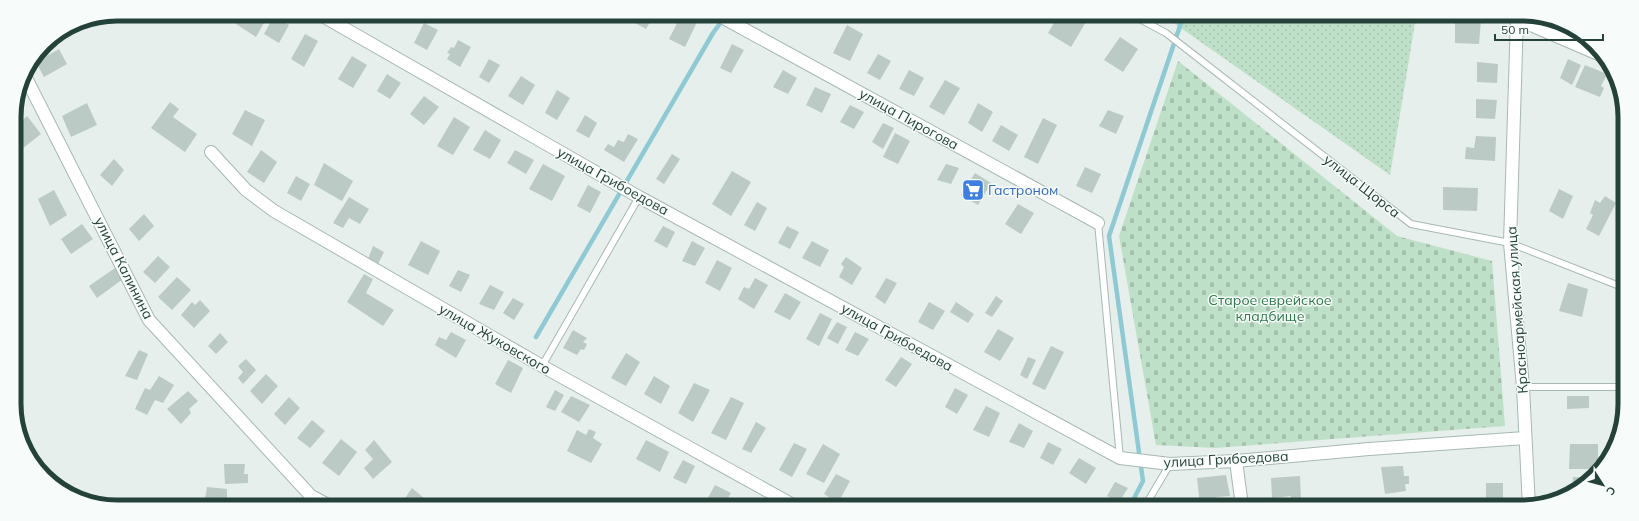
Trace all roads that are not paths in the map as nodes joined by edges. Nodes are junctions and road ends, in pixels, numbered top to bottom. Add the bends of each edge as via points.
1 (333, 21) edge
2 (729, 21) edge
3 (1145, 21) edge
4 (1517, 21) edge
5 (1524, 21) edge
6 (1592, 51) edge
7 (28, 81) edge
8 (211, 152) dead end
9 (639, 197) junction
10 (1098, 223) joint
11 (1510, 243) junction
12 (1618, 285) edge
13 (542, 366) junction
14 (1523, 387) junction
15 (1618, 388) edge
16 (1525, 438) junction
17 (1120, 458) junction
18 (1236, 461) junction
19 (1170, 464) junction
20 (318, 500) edge
21 (784, 500) edge
22 (1149, 500) edge
23 (1241, 500) edge
24 (1529, 500) edge

1 - 9 street, улица Грибоедова
2 - 10 street, улица Пирогова
3 - 11 lane, улица Щорса via 1166,33 1411,224
4 - 11 street, Красноармейская улица
5 - 6 street
7 - 20 street, улица Калинина via 149,320 311,496
8 - 13 street, улица Жуковского via 246,190 274,212
9 - 13 lane
9 - 17 street, улица Грибоедова
10 - 17 lane
11 - 12 lane, улица Щорса
11 - 14 street, Красноармейская улица
13 - 21 street, улица Жуковского
14 - 15 lane
14 - 16 street, Красноармейская улица
16 - 18 street, улица Грибоедова
16 - 24 street, Красноармейская улица
17 - 19 street, улица Грибоедова
18 - 19 street, улица Грибоедова
18 - 23 street
19 - 22 lane

